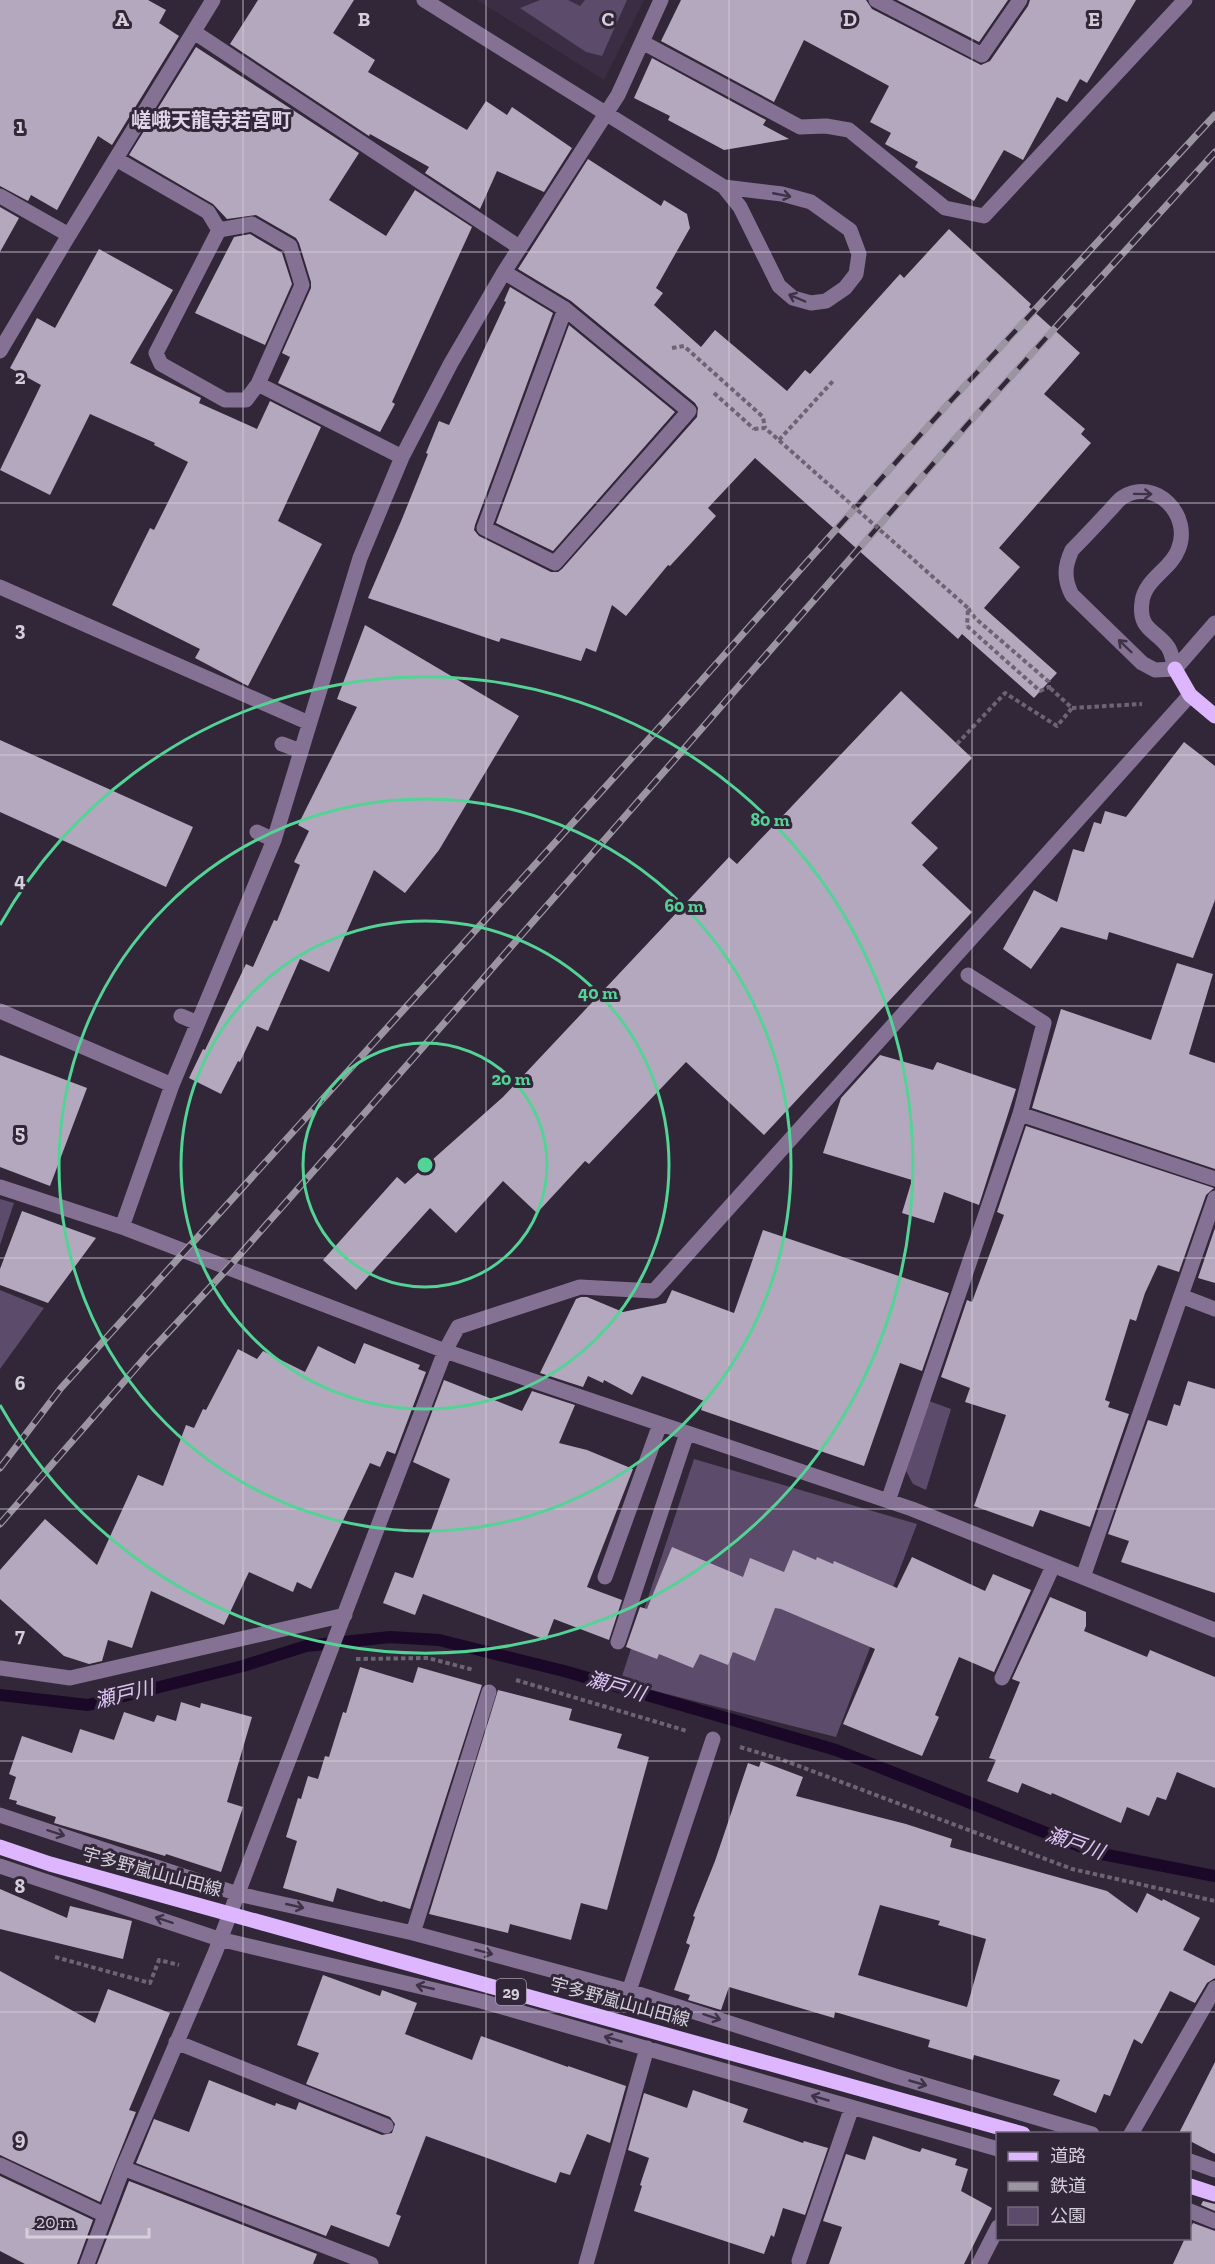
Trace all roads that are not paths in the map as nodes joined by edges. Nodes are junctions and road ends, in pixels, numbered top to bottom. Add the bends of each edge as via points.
1 (213, 0) edge
2 (424, 0) edge
3 (661, 0) edge
4 (876, 0) edge
5 (1020, 0) edge
6 (1185, 0) edge
7 (194, 32) junction
8 (642, 42) junction
9 (606, 114) junction
10 (116, 159) junction
11 (724, 187) junction
12 (0, 196) edge
13 (219, 230) junction
14 (69, 235) junction
15 (519, 247) junction
16 (504, 272) junction
17 (565, 309) junction
18 (0, 351) edge
19 (258, 384) junction
20 (402, 457) junction
21 (0, 588) edge
22 (1215, 623) edge
23 (1175, 669) junction
24 (1190, 695) junction
25 (1215, 716) edge
26 (309, 723) junction
27 (282, 744) dead end
28 (301, 751) junction
29 (257, 832) dead end
30 (274, 840) junction
31 (968, 975) dead end
32 (0, 1011) edge
33 (181, 1016) dead end
34 (198, 1023) junction
35 (172, 1085) junction
36 (1020, 1114) junction
37 (1215, 1179) edge
38 (0, 1187) edge
39 (1215, 1198) edge
40 (122, 1227) junction
41 (1181, 1296) junction
42 (1215, 1309) edge
43 (445, 1351) junction
44 (660, 1424) junction
45 (687, 1433) junction
46 (888, 1502) junction
47 (1053, 1566) junction
48 (605, 1577) dead end
49 (1083, 1578) junction
50 (345, 1615) junction
51 (1215, 1630) edge
52 (618, 1642) dead end
53 (0, 1668) edge
54 (1002, 1678) dead end
55 (489, 1692) dead end
56 (713, 1739) road end
57 (0, 1815) edge
58 (0, 1847) edge
59 (0, 1866) edge
60 (238, 1893) junction
61 (413, 1933) junction
62 (219, 1939) junction
63 (1215, 1988) edge
64 (629, 1990) junction
65 (176, 2042) junction
66 (647, 2048) junction
67 (895, 2076) junction
68 (852, 2107) junction
69 (880, 2116) junction
70 (386, 2127) dead end
71 (1019, 2132) edge
72 (1089, 2132) edge
73 (1132, 2132) edge
74 (996, 2148) edge
75 (0, 2165) edge
76 (1202, 2165) edge
77 (123, 2168) junction
78 (1191, 2184) edge
79 (1191, 2186) edge
80 (1215, 2194) edge
81 (1191, 2211) edge
82 (105, 2215) junction
83 (1215, 2221) edge
84 (996, 2231) edge
85 (799, 2261) dead end
86 (87, 2264) edge
87 (371, 2264) edge
88 (586, 2264) edge
89 (979, 2264) edge

1 - 7 street
2 - 9 street
3 - 8 street
4 - 5 street via 982,55
6 - 8 street via 984,216 945,208 849,130 800,127
7 - 10 street
7 - 15 street
8 - 9 street
9 - 11 street
9 - 15 street
10 - 13 street via 208,212
10 - 14 street
11 -> 11 street via 811,202 850,230 859,254 856,274 826,301 812,303 793,298 779,286 740,207
12 - 14 street
13 - 19 street via 252,224 290,246 302,285
13 - 19 street via 156,353 161,364 225,400 246,400
14 - 18 street
15 - 16 street
16 - 17 street
16 - 20 street
17 - 17 street via 689,411 555,563 484,528
19 - 20 street
20 - 26 street via 360,558
21 - 26 street
22 - 23 street
23 -> 23 street via 1155,670 1142,663 1072,595 1067,584 1065,573 1072,550 1123,496 1156,494 1171,504 1180,519 1183,536 1178,552 1149,585 1142,600 1142,617 1150,631 1168,647
23 - 24 main road
24 - 25 main road
24 - 43 street via 654,1291 580,1287 458,1327
26 - 28 street
27 - 28 street
28 - 30 street
29 - 30 street
30 - 34 street
31 - 36 street via 1044,1023
32 - 35 street
33 - 34 street
34 - 35 street
35 - 40 street
36 - 37 street
36 - 46 street
38 - 40 street
39 - 41 street
40 - 43 street
41 - 42 street
41 - 49 street
43 - 44 street
43 - 50 street
44 - 45 street
44 - 48 street
45 - 46 street
45 - 52 street
46 - 47 street
47 - 49 street
47 - 54 street
49 - 51 street
50 - 53 street via 70,1678
50 - 60 street
55 - 61 street
56 - 64 street
57 -> 60 street
58 - 71 main road, 宇多野嵐山山田線 / 29, bridge
62 -> 59 street
60 -> 61 street
60 - 62 street
61 -> 64 street
62 - 65 street
66 -> 62 street via 481,2001
63 - 73 street
64 -> 67 street
65 - 70 street
65 - 77 street
68 -> 66 street
66 - 88 street
67 - 69 street
67 -> 72 street
68 - 69 street
68 - 85 street
69 - 74 street
75 - 82 street
76 - 78 street
77 - 82 street
77 - 87 street
79 - 80 main road, bridge
81 - 83 street
82 - 86 street
84 - 89 street

